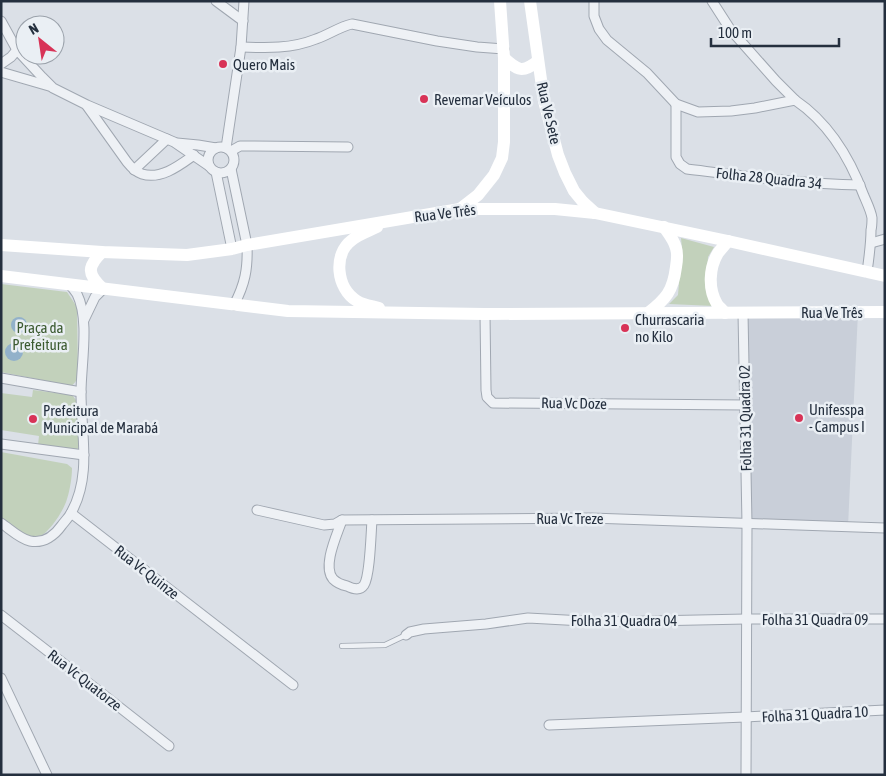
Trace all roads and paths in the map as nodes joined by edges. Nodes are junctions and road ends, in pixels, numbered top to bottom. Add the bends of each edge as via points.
1 (216, 1) edge
2 (244, 1) edge
3 (500, 1) edge
4 (530, 1) edge
5 (594, 1) edge
6 (712, 1) edge
7 (1, 21) edge
8 (243, 22) junction
9 (15, 45) edge
10 (241, 47) junction
11 (15, 53) edge
12 (504, 54) junction
13 (538, 61) junction
14 (1, 64) edge
15 (31, 65) edge
16 (1, 72) edge
17 (53, 88) junction
18 (795, 100) junction
19 (676, 104) junction
20 (87, 105) junction
21 (171, 141) junction
22 (348, 147) dead end
23 (216, 148) junction
24 (228, 150) junction
25 (194, 155) junction
26 (209, 166) junction
27 (134, 170) junction
28 (231, 170) junction
29 (216, 172) junction
30 (860, 185) junction
31 (460, 209) junction
32 (595, 213) junction
33 (388, 221) junction
34 (664, 227) junction
35 (885, 239) edge
36 (728, 241) junction
37 (871, 243) junction
38 (1, 245) edge
39 (247, 245) junction
40 (232, 249) junction
41 (102, 252) junction
42 (867, 272) junction
43 (1, 276) edge
44 (885, 276) edge
45 (70, 285) junction
46 (103, 289) junction
47 (234, 305) junction
48 (396, 312) junction
49 (885, 312) edge
50 (648, 313) junction
51 (725, 313) junction
52 (743, 313) junction
53 (485, 314) junction
54 (84, 320) junction
55 (1, 378) edge
56 (81, 392) junction
57 (746, 405) junction
58 (1, 444) edge
59 (84, 455) junction
60 (257, 510) dead end
61 (71, 513) junction
62 (342, 520) junction
63 (372, 520) junction
64 (1, 523) edge
65 (747, 524) junction
66 (885, 528) edge
67 (1, 615) edge
68 (746, 619) junction
69 (885, 619) edge
70 (406, 635) joint
71 (342, 646) dead end
72 (1, 678) edge
73 (293, 685) dead end
74 (885, 710) edge
75 (745, 717) junction
76 (549, 725) dead end
77 (169, 746) dead end
78 (47, 775) edge
79 (746, 775) edge

1 - 8 street
2 - 8 street
3 - 12 main road
4 - 13 main road, Rua Ve Sete
5 - 19 street via 594,16 599,29
6 - 18 street via 730,29
7 - 9 street
8 - 10 street
10 - 12 street via 271,48 300,44 352,24
10 - 24 street
11 - 14 street
12 - 13 main road via 514,67 523,69
12 - 31 main road via 502,158 494,175 478,195
13 - 32 main road, Rua Ve Sete via 558,155 574,191
15 - 17 street
16 - 17 street
17 - 20 street
18 - 19 street via 731,111 698,112
18 - 30 street via 834,136
19 - 30 street, Folha 28 Quadra 34 via 676,156 687,168 750,177
20 - 21 street
20 - 27 street
21 - 23 street
21 - 25 street
21 - 27 street
22 - 24 street via 240,146
23 - 24 street
23 - 26 street via 209,156
24 - 28 street via 234,160
25 - 26 street
25 - 27 street via 162,174 142,174
26 - 29 street
28 - 29 street
28 - 39 street
29 - 40 street
30 - 37 street via 872,219
31 - 32 main road, Rua Ve Três via 555,209
31 - 33 main road, Rua Ve Três
32 - 34 main road, Rua Ve Três
33 - 39 main road, Rua Ve Três
33 - 48 main road via 352,240 340,258 340,274 343,285 357,302
34 - 36 main road, Rua Ve Três
34 - 50 main road via 677,250 675,280 661,303
35 - 37 street
36 - 42 main road, Rua Ve Três
36 - 51 main road via 712,268 711,282 717,304
37 - 42 street
38 - 41 main road, Rua Ve Três
39 - 40 main road, Rua Ve Três
39 - 47 street via 246,272
40 - 41 main road, Rua Ve Três via 187,255
41 - 46 main road via 90,268
42 - 44 main road, Rua Ve Três
43 - 45 main road, Rua Ve Três
45 - 46 main road, Rua Ve Três
45 - 54 street via 77,294
46 - 47 main road, Rua Ve Três
46 - 54 street
47 - 48 main road, Rua Ve Três via 288,311
48 - 53 main road, Rua Ve Três
49 - 52 main road, Rua Ve Três
50 - 51 main road, Rua Ve Três
50 - 53 main road, Rua Ve Três
51 - 52 main road, Rua Ve Três
52 - 57 street, Folha 31 Quadra 02
53 - 57 street, Rua Vc Doze via 486,390 493,403
54 - 56 street
55 - 56 street
56 - 59 street
57 - 65 street, Folha 31 Quadra 02
58 - 59 street
59 - 61 street via 84,472
60 - 62 street, Rua Vc Treze via 324,525
61 - 64 street via 57,533 35,542 28,541
61 - 73 street, Rua Vc Quinze
62 - 63 street, Rua Vc Treze
62 - 63 street via 329,569 337,582 359,589 368,574
63 - 65 street, Rua Vc Treze via 591,518
65 - 66 street, Rua Vc Treze
65 - 68 street, Folha 31 Quadra 02
67 - 77 street, Rua Vc Quatorze
68 - 69 street, Folha 31 Quadra 09
68 - 70 street, Folha 31 Quadra 04 via 602,622 528,618 424,629
68 - 75 street
70 - 71 lane via 385,645
72 - 78 street
74 - 75 street, Folha 31 Quadra 10
75 - 76 street
75 - 79 street

